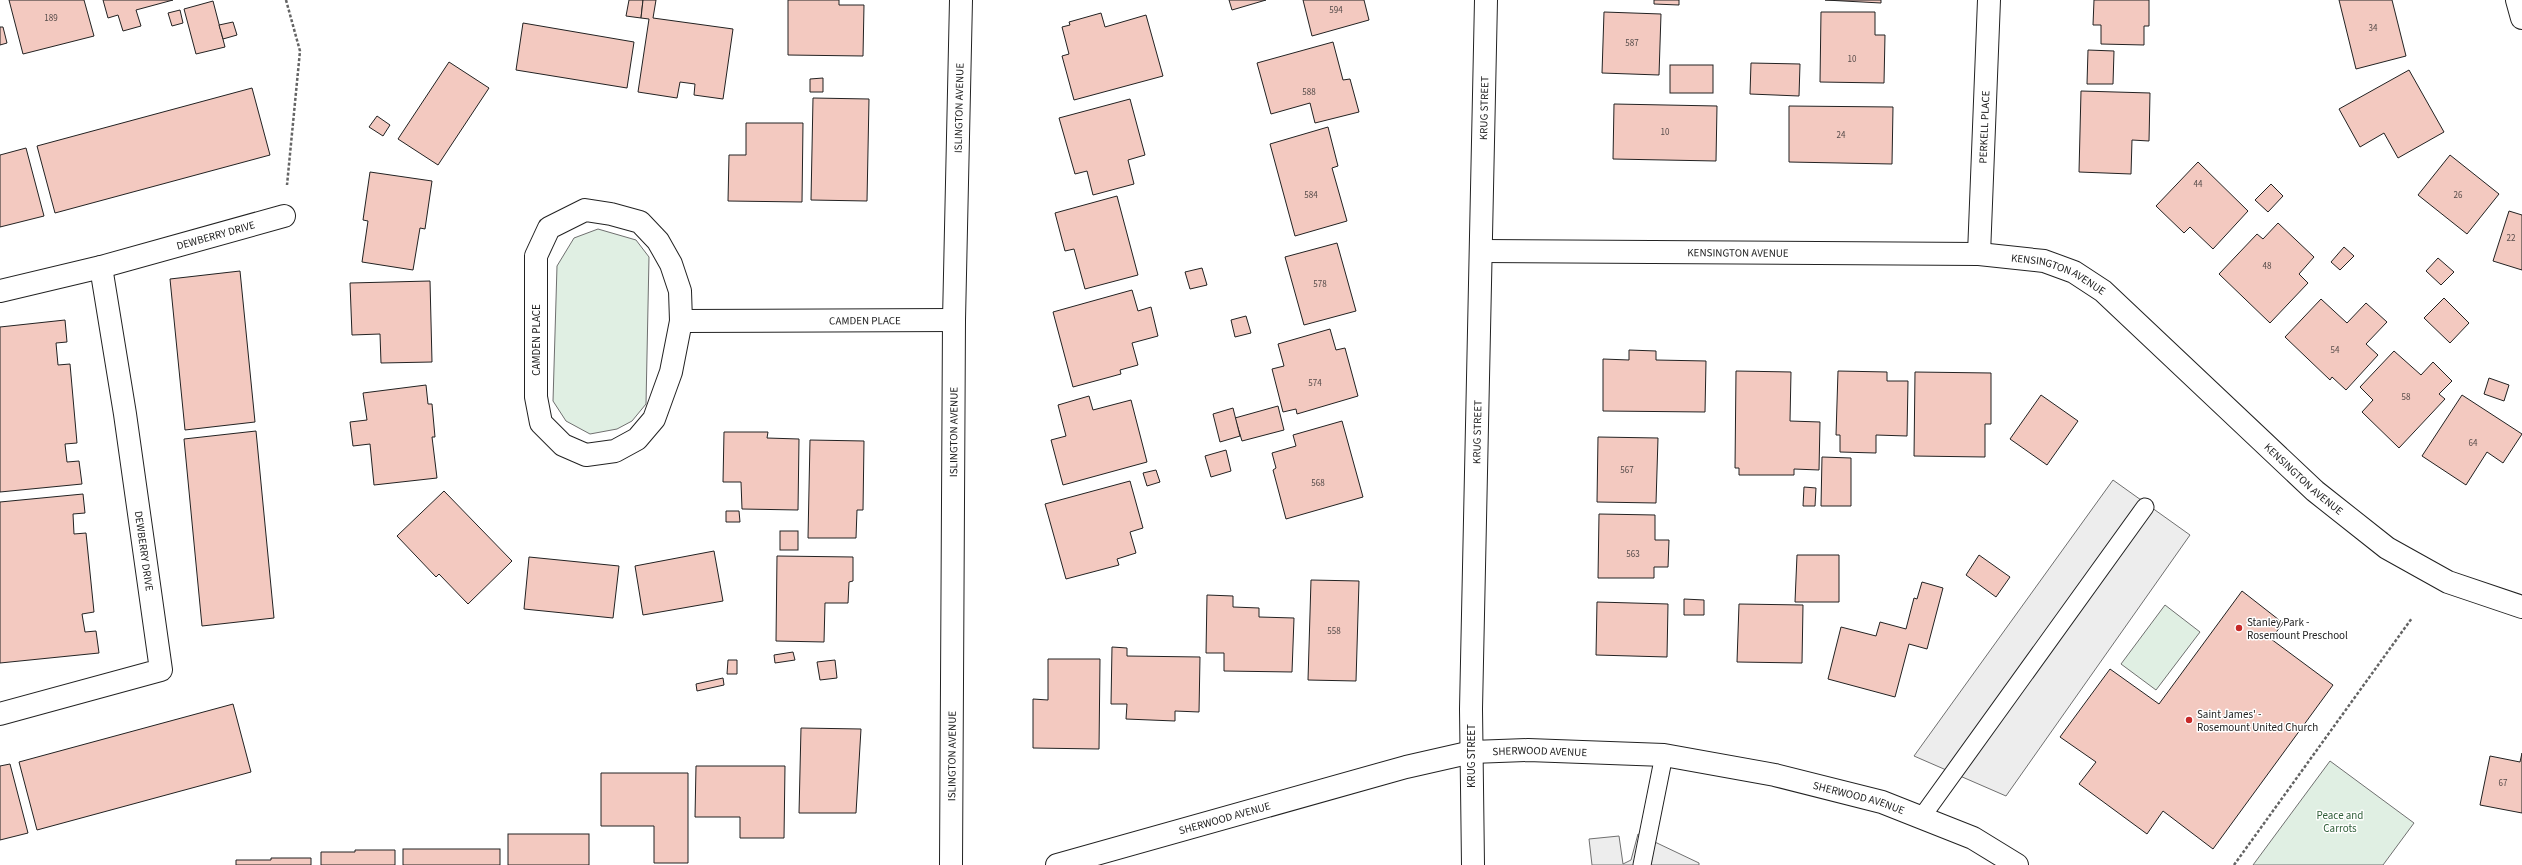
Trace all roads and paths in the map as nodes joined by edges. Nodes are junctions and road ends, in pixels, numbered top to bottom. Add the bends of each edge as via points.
1 (286, 0) edge
2 (961, 0) edge
3 (1486, 0) edge
4 (1989, 0) edge
5 (2517, 0) edge
6 (2522, 18) edge
7 (284, 216) joint
8 (1482, 251) junction
9 (1979, 254) junction
10 (101, 267) junction
11 (0, 291) edge
12 (954, 320) junction
13 (681, 321) junction
14 (2145, 507) dead end
15 (2522, 607) edge
16 (2412, 618) dead end
17 (0, 714) edge
18 (1472, 752) junction
19 (1664, 755) junction
20 (1921, 818) junction
21 (951, 865) edge
22 (1057, 865) edge
23 (1473, 865) edge
24 (1642, 865) edge
25 (2017, 865) edge
26 (2234, 865) edge

1 - 7 path via 300,51
2 - 12 street, ISLINGTON AVENUE
3 - 8 street, KRUG STREET
4 - 9 street, PERKELL PLACE
5 - 6 street
7 - 10 street, DEWBERRY DRIVE
8 - 9 street, KENSINGTON AVENUE
8 - 18 street, KRUG STREET
9 - 15 street, KENSINGTON AVENUE via 2044,261 2074,272 2103,291 2315,491 2387,548 2448,582
10 - 11 street, DEWBERRY DRIVE
10 - 17 street, DEWBERRY DRIVE via 125,414 161,670
12 - 13 street, CAMDEN PLACE
12 - 21 street, ISLINGTON AVENUE
13 - 13 street, CAMDEN PLACE via 680,291 672,264 658,241 640,222 585,210 549,228 536,256 536,396 541,423 563,445 586,455 615,451 637,439 654,420 671,372
14 - 20 lane
16 - 26 path
18 - 19 street, SHERWOOD AVENUE via 1551,750
18 - 22 street, SHERWOOD AVENUE via 1406,767
18 - 23 street, KRUG STREET
19 - 20 street, SHERWOOD AVENUE via 1775,775 1882,802
19 - 24 lane
20 - 25 street, SHERWOOD AVENUE via 1973,838

